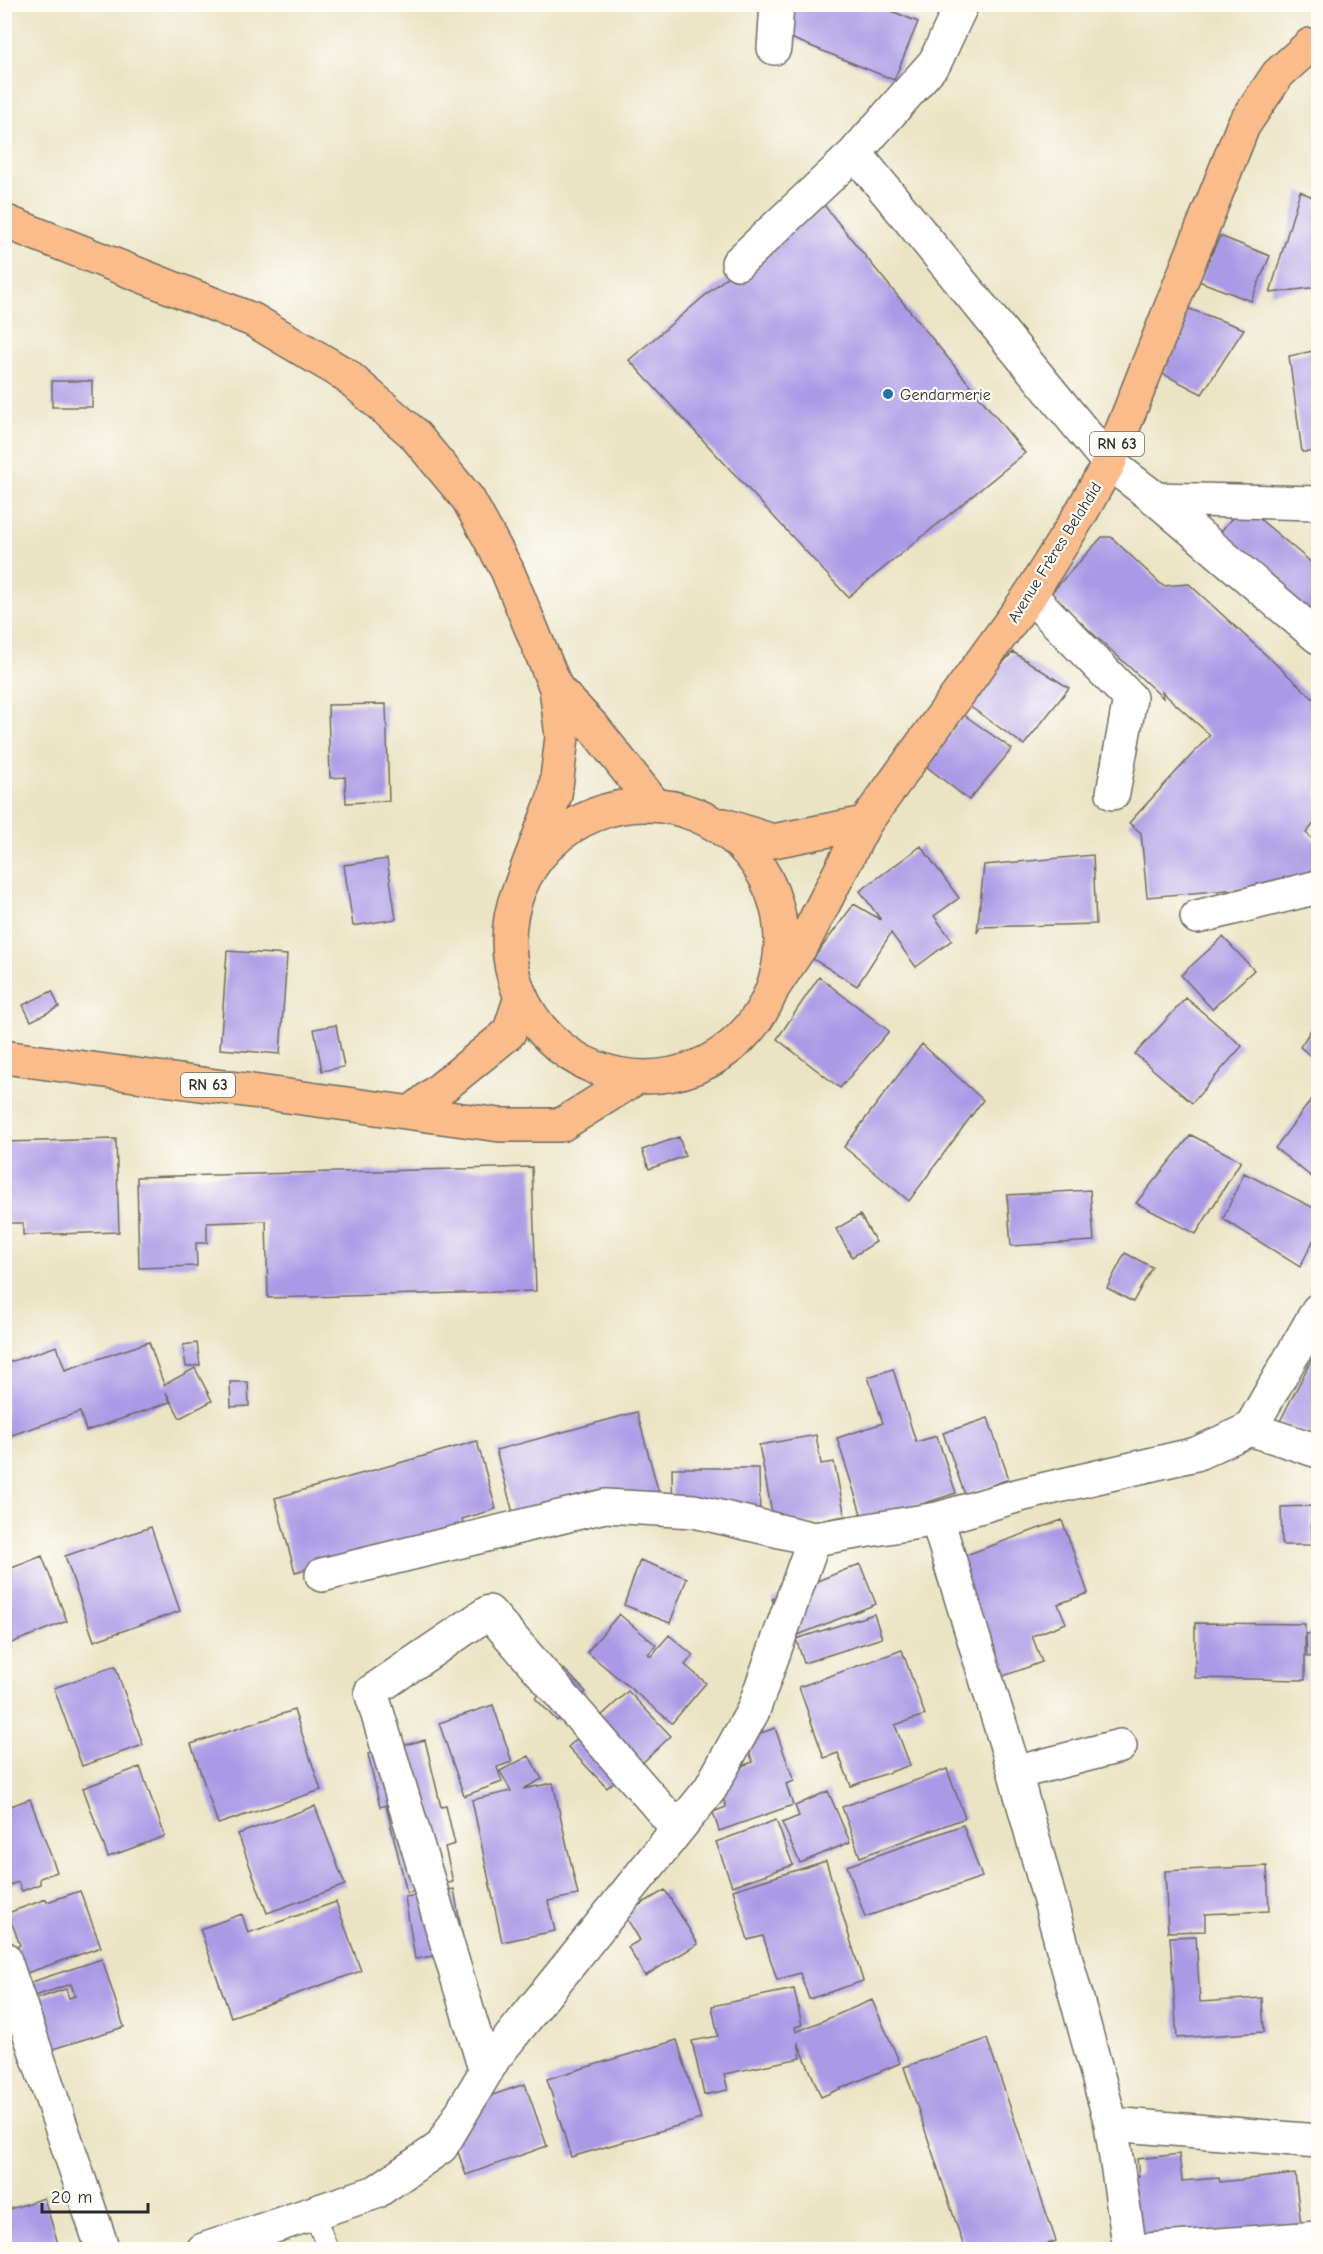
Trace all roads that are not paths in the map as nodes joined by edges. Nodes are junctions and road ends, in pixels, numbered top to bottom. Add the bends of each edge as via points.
1 (777, 4) edge
2 (962, 4) edge
3 (1318, 45) edge
4 (774, 48) dead end
5 (855, 153) junction
6 (4, 220) edge
7 (738, 263) dead end
8 (1109, 463) junction
9 (1156, 499) junction
10 (1318, 503) edge
11 (1030, 595) junction
12 (1318, 638) edge
13 (556, 688) junction
14 (1113, 793) dead end
15 (654, 804) junction
16 (708, 820) junction
17 (865, 823) junction
18 (522, 882) junction
19 (1318, 887) edge
20 (1197, 917) dead end
21 (774, 986) junction
22 (521, 997) junction
23 (4, 1057) edge
24 (636, 1078) junction
25 (412, 1112) junction
26 (1318, 1310) edge
27 (1250, 1429) junction
28 (1318, 1451) edge
29 (937, 1519) junction
30 (814, 1539) junction
31 (322, 1575) dead end
32 (1120, 1746) dead end
33 (1016, 1773) junction
34 (678, 1829) junction
35 (4, 1958) edge
36 (494, 2058) junction
37 (1112, 2124) junction
38 (1318, 2141) edge
39 (314, 2213) junction
40 (1318, 2238) edge
41 (103, 2250) edge
42 (203, 2250) edge
43 (328, 2250) edge
44 (1130, 2250) edge
45 (1147, 2250) edge

1 - 4 street
2 - 5 street via 935,62
3 - 8 main road, Avenue Frères Belahdid / RN 63 via 1310,45 1278,74 1243,126
5 - 7 street
5 - 8 street
6 - 13 main road via 253,320 346,375 413,433 468,499 507,570
8 - 9 street
8 - 11 main road, Avenue Frères Belahdid / RN 63
9 - 10 street
9 - 12 street
11 - 14 street via 1130,698
11 - 17 main road, Avenue Frères Belahdid / RN 63
13 - 15 main road via 594,728
13 - 18 main road via 562,737 555,795
15 - 16 main road via 682,809
15 - 18 main road via 613,808 576,823 544,848
16 - 17 main road via 773,841
16 - 21 main road via 739,843 764,873 778,909 782,948
17 - 21 main road, Avenue Frères Belahdid via 805,940
18 - 22 main road via 510,920 510,959
19 - 20 street
21 - 24 main road via 753,1025 721,1055 680,1074
22 - 24 main road via 540,1028 567,1054 600,1070
22 - 25 main road via 509,1033
23 - 25 main road, RN 63
24 - 25 main road via 561,1125 500,1125
26 - 27 street
27 - 28 street
27 - 29 street via 1196,1454 1020,1495
29 - 30 street
29 - 33 street
30 - 31 street via 694,1510 605,1506
30 - 34 street via 753,1712 710,1790
32 - 33 street
33 - 37 street
34 - 36 street
34 - 36 street via 489,1612 371,1692 485,2069
35 - 41 street
36 - 39 street via 441,2147 376,2192
37 - 38 street
37 - 44 street
39 - 42 street
39 - 43 lane
40 - 45 street

